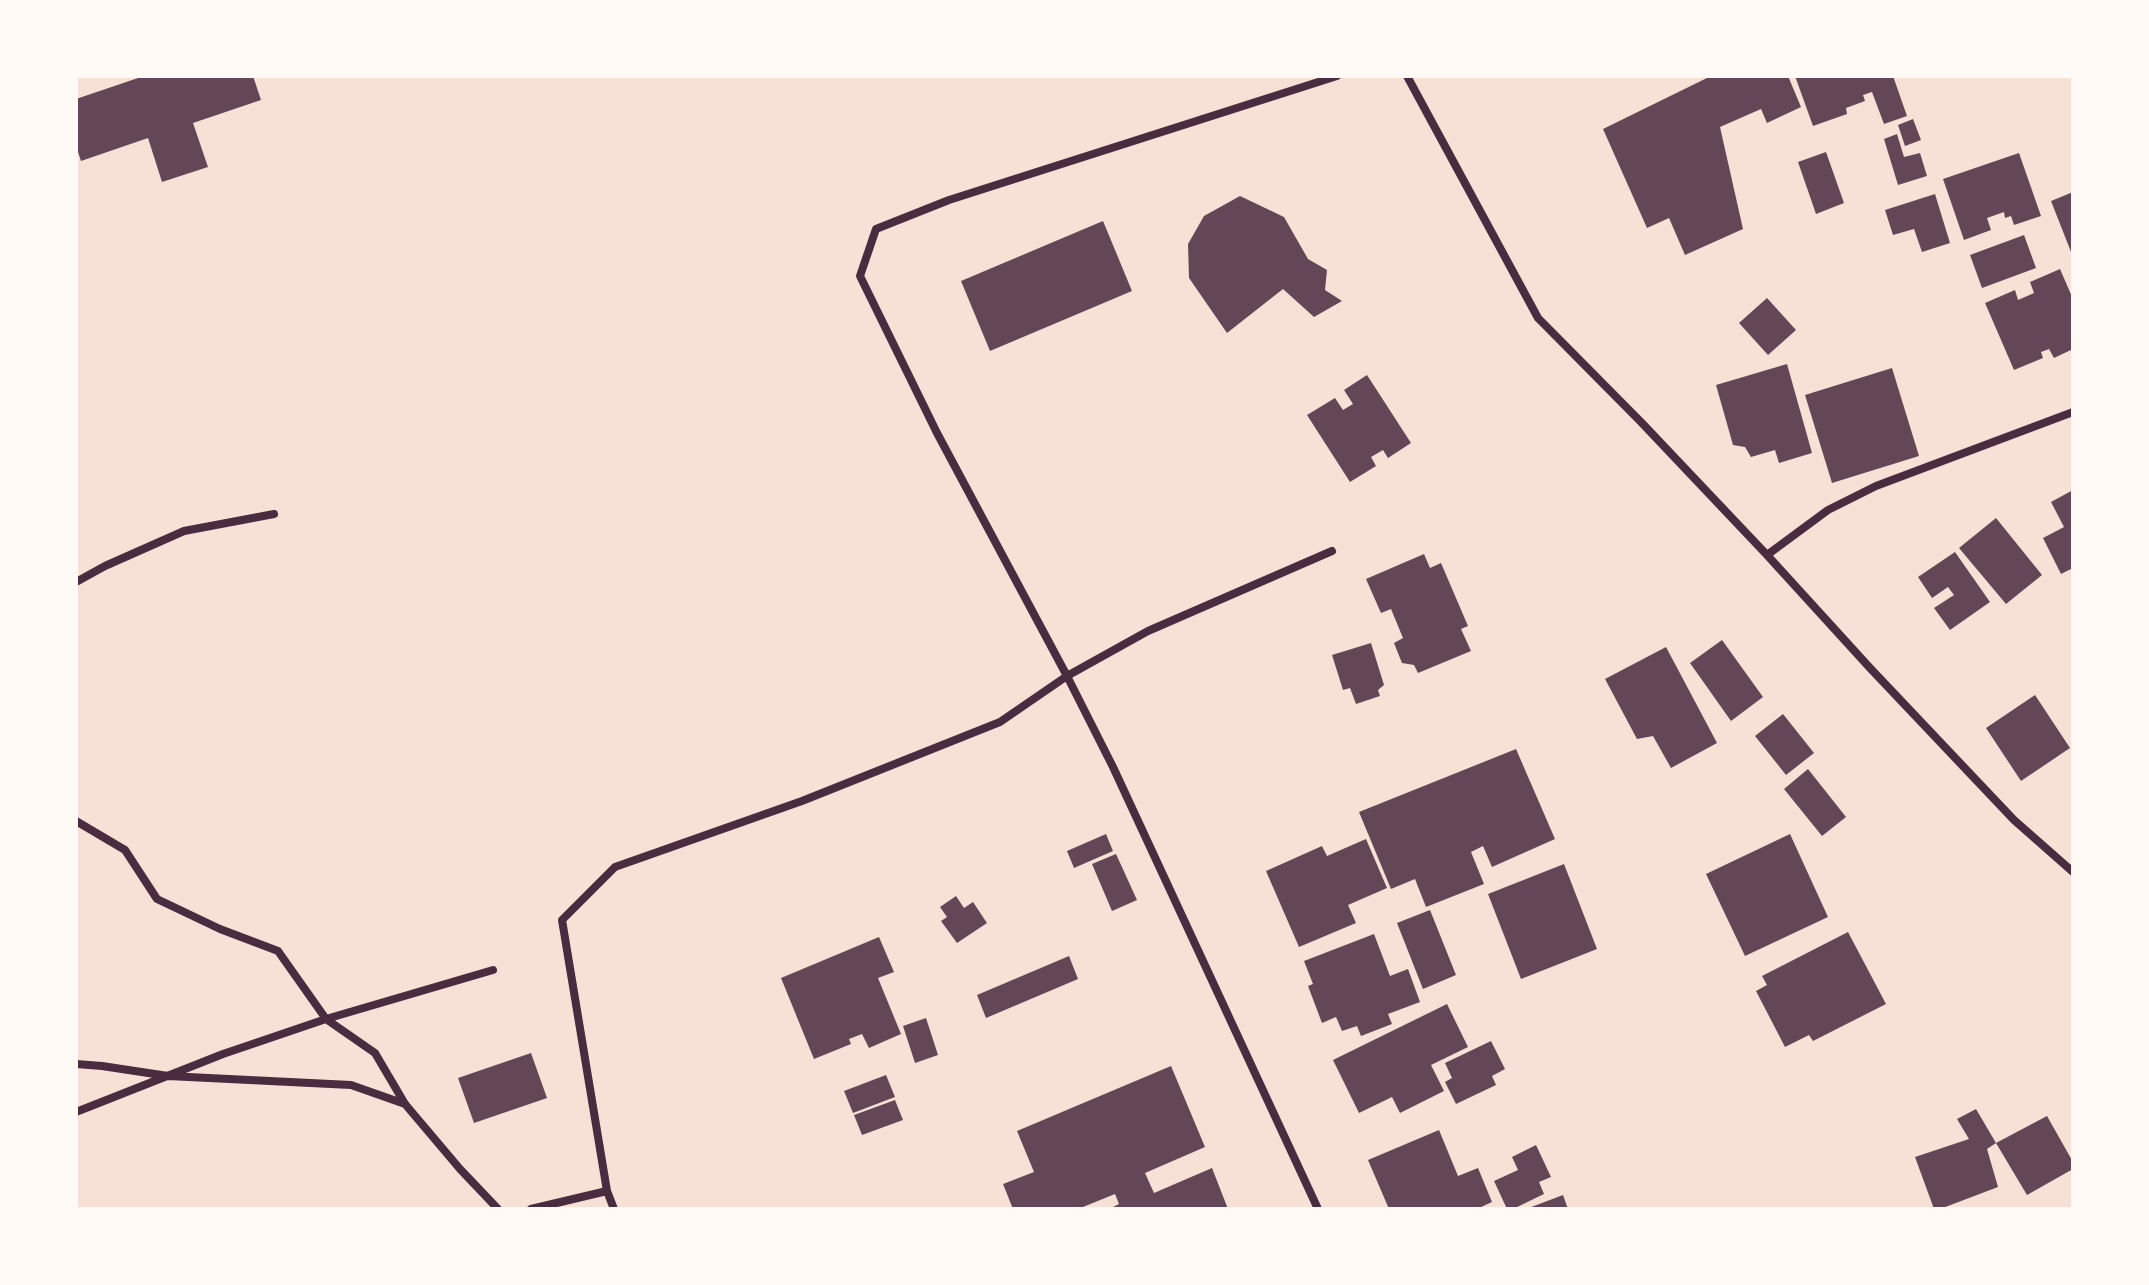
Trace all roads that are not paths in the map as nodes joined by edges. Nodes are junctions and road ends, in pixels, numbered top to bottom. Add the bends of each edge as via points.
1 (1337, 76) edge
2 (1407, 76) edge
3 (2073, 412) edge
4 (274, 514) dead end
5 (1332, 551) dead end
6 (1767, 555) junction
7 (76, 582) edge
8 (1067, 676) junction
9 (76, 821) edge
10 (2073, 872) edge
11 (493, 970) dead end
12 (326, 1019) junction
13 (76, 1064) edge
14 (168, 1076) junction
15 (405, 1104) junction
16 (76, 1112) edge
17 (607, 1191) junction
18 (498, 1209) edge
19 (531, 1209) edge
20 (614, 1209) edge
21 (1318, 1209) edge

1 - 8 street via 949,200 876,229 860,276
2 - 6 street via 1538,318
3 - 6 street via 1876,486 1828,510
4 - 7 street via 184,531
5 - 8 street via 1148,631
6 - 10 street via 2014,820
8 - 17 street via 1000,722 802,801 615,867 562,920
8 - 21 street
9 - 12 street via 125,850 157,899 278,951
11 - 12 street
12 - 14 street
12 - 15 street via 375,1053
13 - 14 street
14 - 15 street via 351,1085
14 - 16 street
15 - 18 street
17 - 19 street
17 - 20 street

